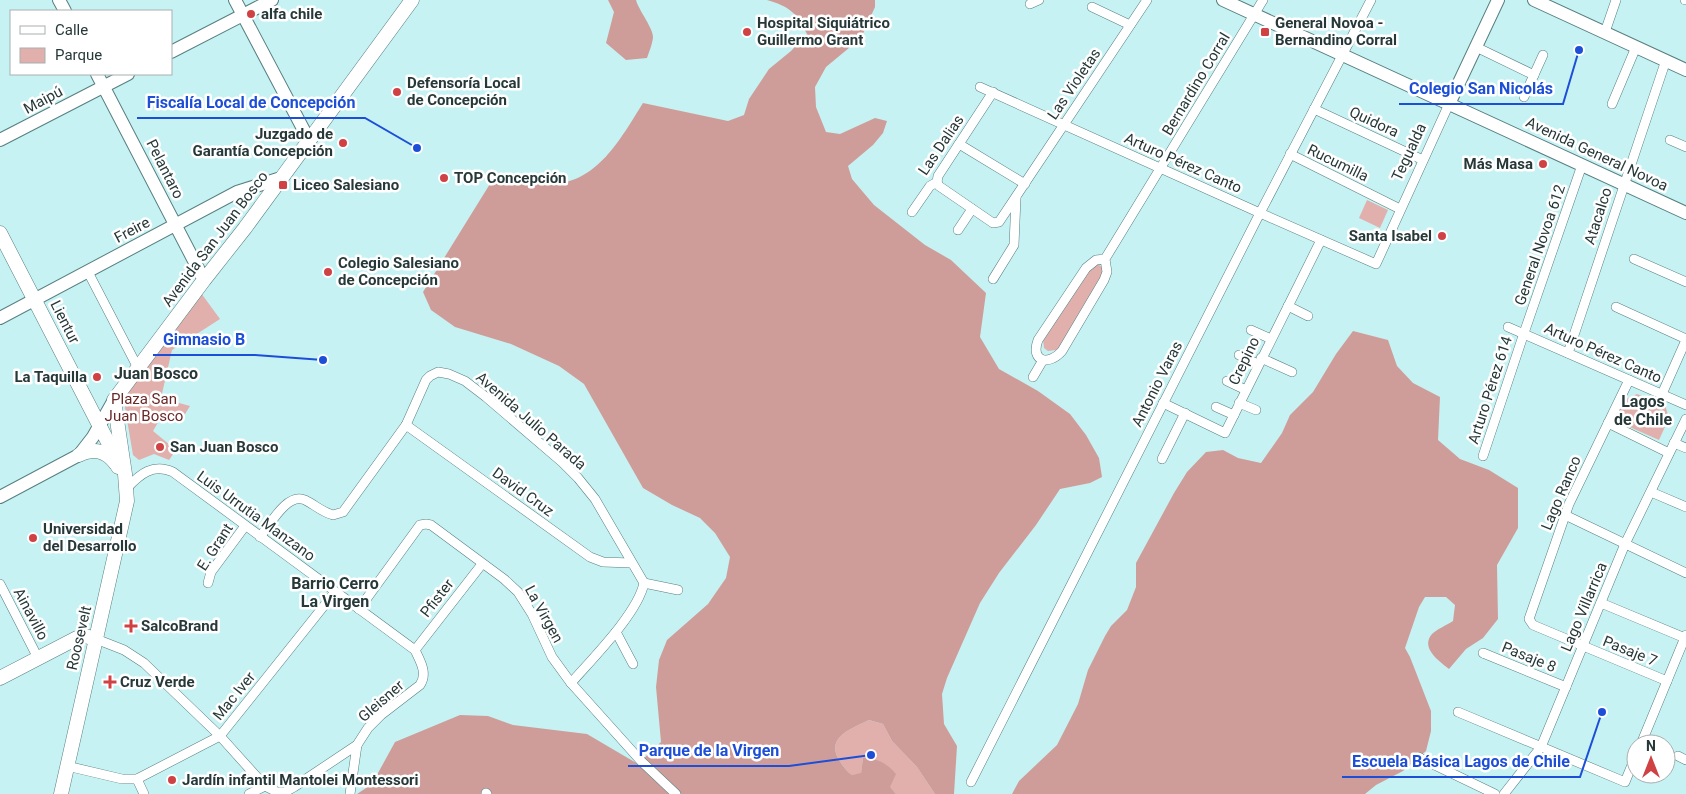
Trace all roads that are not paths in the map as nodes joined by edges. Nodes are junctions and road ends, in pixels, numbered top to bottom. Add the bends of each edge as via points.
1 (235, 0) edge
2 (272, 0) edge
3 (412, 0) edge
4 (1039, 0) edge
5 (1147, 0) edge
6 (1222, 0) edge
7 (1263, 0) edge
8 (1371, 0) edge
9 (1498, 0) edge
10 (1534, 0) edge
11 (1616, 0) edge
12 (1030, 4) dead end
13 (1092, 7) dead end
14 (243, 15) junction
15 (1254, 15) junction
16 (1130, 25) junction
17 (1605, 32) junction
18 (1476, 47) junction
19 (1636, 47) junction
20 (172, 51) edge
21 (1343, 54) junction
22 (1543, 55) dead end
23 (1666, 60) junction
24 (1686, 70) edge
25 (98, 75) edge
26 (126, 75) edge
27 (1534, 75) junction
28 (104, 86) junction
29 (980, 87) dead end
30 (993, 92) junction
31 (1524, 96) dead end
32 (1449, 104) junction
33 (1612, 104) dead end
34 (1314, 109) junction
35 (1064, 125) junction
36 (0, 140) edge
37 (310, 140) junction
38 (1670, 140) dead end
39 (959, 144) junction
40 (1686, 147) edge
41 (1290, 154) junction
42 (1423, 160) junction
43 (1582, 165) junction
44 (1161, 168) junction
45 (281, 178) junction
46 (937, 182) junction
47 (1025, 184) junction
48 (1624, 184) junction
49 (1016, 198) junction
50 (972, 209) junction
51 (1400, 209) junction
52 (912, 212) dead end
53 (1260, 213) junction
54 (1686, 213) edge
55 (176, 225) junction
56 (958, 230) dead end
57 (0, 233) edge
58 (1320, 240) junction
59 (1105, 259) junction
60 (1634, 259) dead end
61 (1376, 264) joint
62 (88, 272) junction
63 (993, 279) dead end
64 (204, 280) junction
65 (1686, 282) edge
66 (35, 300) junction
67 (1288, 306) junction
68 (1616, 307) dead end
69 (1308, 316) dead end
70 (0, 318) edge
71 (1508, 326) dead end
72 (1252, 330) dead end
73 (1524, 333) junction
74 (1270, 339) junction
75 (1686, 340) edge
76 (1568, 353) junction
77 (1238, 355) dead end
78 (1043, 360) junction
79 (1260, 361) junction
80 (138, 368) junction
81 (1292, 372) dead end
82 (1033, 377) dead end
83 (1629, 380) junction
84 (1227, 381) dead end
85 (1246, 390) junction
86 (1662, 394) junction
87 (114, 400) junction
88 (1676, 401) junction
89 (1163, 403) junction
90 (1239, 403) junction
91 (1686, 405) edge
92 (1216, 407) dead end
93 (1256, 410) dead end
94 (1185, 413) junction
95 (1234, 415) junction
96 (1608, 423) junction
97 (1684, 423) edge
98 (406, 425) junction
99 (100, 426) junction
100 (1674, 443) junction
101 (1686, 448) edge
102 (1669, 453) junction
103 (79, 455) junction
104 (1483, 456) dead end
105 (1162, 459) dead end
106 (118, 466) junction
107 (127, 488) junction
108 (1651, 492) junction
109 (0, 497) edge
110 (1686, 508) edge
111 (1565, 515) junction
112 (245, 526) junction
113 (260, 537) junction
114 (1626, 544) junction
115 (632, 563) junction
116 (482, 564) junction
117 (1686, 573) edge
118 (208, 583) dead end
119 (644, 583) junction
120 (0, 584) edge
121 (678, 590) dead end
122 (335, 592) junction
123 (1601, 603) junction
124 (359, 609) junction
125 (1529, 621) joint
126 (616, 632) junction
127 (1685, 637) edge
128 (96, 639) junction
129 (1583, 646) junction
130 (415, 650) junction
131 (1483, 653) dead end
132 (38, 658) junction
133 (633, 664) dead end
134 (0, 678) edge
135 (1667, 681) junction
136 (571, 683) junction
137 (1566, 686) junction
138 (1458, 712) dead end
139 (1645, 734) edge
140 (220, 736) junction
141 (357, 745) junction
142 (1541, 746) junction
143 (1418, 757) dead end
144 (67, 766) junction
145 (137, 779) junction
146 (1626, 780) edge
147 (971, 782) dead end
148 (265, 786) junction
149 (61, 794) edge
150 (144, 794) edge
151 (249, 794) edge
152 (350, 794) edge
153 (676, 794) edge
154 (1495, 794) edge
155 (1504, 794) edge

1 - 14 main road
2 - 14 main road
3 - 37 main road, Avenida San Juan Bosco
4 - 12 street
5 - 16 street, Las Violetas
6 - 15 main road, Avenida General Novoa
7 - 15 street, Bernardino Corral
8 - 21 street, Antonio Varas
9 - 18 main road, Tegualda
10 - 17 main road
11 - 17 street
13 - 16 street
14 - 20 main road
14 - 37 main road
15 - 21 main road, Avenida General Novoa
15 - 44 street, Bernardino Corral
16 - 35 street, Las Violetas
17 - 19 main road
18 - 27 street
18 - 32 main road, Tegualda
19 - 23 main road
19 - 33 street
21 - 32 main road, Avenida General Novoa
21 - 34 street, Antonio Varas
22 - 27 street
23 - 24 main road
23 - 48 street, Atacalco
25 - 28 main road, Pelantaro
26 - 28 main road, Maipú
27 - 31 street
28 - 36 main road, Maipú
28 - 55 main road, Pelantaro
29 - 30 street, Arturo Pérez Canto
30 - 35 street, Arturo Pérez Canto
30 - 39 street, Las Dalias
32 - 42 street, Tegualda
32 - 43 main road, Avenida General Novoa
34 - 41 street, Antonio Varas
34 - 42 street, Quidora
35 - 44 street, Arturo Pérez Canto
35 - 47 street, Las Violetas
37 - 45 main road, Avenida San Juan Bosco
38 - 40 street
39 - 46 street, Las Dalias
39 - 47 street
41 - 51 street, Rucumilla
41 - 53 street, Antonio Varas
42 - 51 street, Tegualda
43 - 48 main road, Avenida General Novoa
43 - 73 street, General Novoa 612
44 - 53 street, Arturo Pérez Canto
44 - 59 street, Bernardino Corral
45 - 55 main road, Freire via 237,192
45 - 64 main road, Avenida San Juan Bosco
46 - 50 street
46 - 52 street, Las Dalias via 930,186
47 - 49 street, Las Violetas
48 - 54 main road, Avenida General Novoa
48 - 76 street, Atacalco
49 - 50 street, Las Violetas via 996,224
49 - 63 street via 1014,242
50 - 56 street
51 - 61 street, Tegualda
53 - 58 street, Arturo Pérez Canto
53 - 89 street, Antonio Varas
55 - 62 main road, Freire
55 - 64 main road, Pelantaro
57 - 66 main road, Lientur
58 - 61 street, Arturo Pérez Canto
58 - 67 street, Crepino
59 - 78 street, Bernardino Corral via 1107,272 1104,280 1062,351 1053,359
59 - 78 street, Bernardino Corral via 1096,260 1086,268 1038,340 1035,352
60 - 65 street
62 - 66 main road, Freire
62 - 80 street
64 - 80 main road, Avenida San Juan Bosco
66 - 70 main road, Freire
66 - 99 main road, Lientur
67 - 69 street
67 - 74 street, Crepino
68 - 75 street
71 - 73 street, Arturo Pérez Canto
72 - 74 street
73 - 76 street, Arturo Pérez Canto
73 - 104 street, Arturo Pérez 614
74 - 79 street, Crepino
75 - 86 street
76 - 83 street, Arturo Pérez Canto
77 - 79 street
78 - 82 street
79 - 81 street
79 - 85 street, Crepino
80 - 87 main road, Avenida San Juan Bosco
83 - 86 street, Arturo Pérez Canto
83 - 96 street, Lago Ranco
84 - 85 street
85 - 90 street, Crepino
86 - 88 street, Arturo Pérez Canto
87 - 99 main road, Avenida San Juan Bosco
87 - 107 main road, Roosevelt
88 - 91 street, Arturo Pérez Canto
88 - 97 street, Lago Villarrica
89 - 94 street, Crepino
89 - 147 street, Antonio Varas
90 - 93 street
90 - 95 street, Crepino
92 - 95 street
94 - 95 street, Crepino via 1225,433
94 - 105 street
96 - 102 street
96 - 111 street, Lago Ranco
97 - 100 street, Lago Villarrica
98 - 113 street, Avenida Julio Parada via 343,512 333,515 302,499 294,499 285,505
98 - 115 street, David Cruz via 590,557 603,562
98 - 115 street, Avenida Julio Parada via 422,386 430,376 443,372 465,381 578,478 603,512
99 - 103 main road, Avenida San Juan Bosco
99 - 106 main road, Roosevelt
100 - 101 street
100 - 102 street, Lago Villarrica
102 - 108 street, Lago Villarrica
103 - 106 main road via 89,451 101,452 110,456
103 - 109 main road
106 - 107 main road, Roosevelt
107 - 112 street, Luis Urrutia Manzano via 146,471 169,470
107 - 128 main road, Roosevelt via 125,511
108 - 110 street
108 - 114 street, Lago Villarrica
111 - 114 street
111 - 125 street, Lago Ranco
112 - 113 street, Luis Urrutia Manzano
112 - 118 street, E. Grant via 211,572
113 - 122 street, Luis Urrutia Manzano
114 - 117 street
114 - 123 street, Lago Villarrica
115 - 119 street, Avenida Julio Parada
116 - 124 street, La Virgen via 431,526 420,525
116 - 130 street, Pfister
116 - 136 street, La Virgen via 518,592 552,657
119 - 121 street
119 - 126 street via 642,593
120 - 132 street, Ainavillo
122 - 124 street, Luis Urrutia Manzano
122 - 140 street, Mac Iver
123 - 127 street
123 - 129 street, Lago Villarrica
124 - 130 street, Luis Urrutia Manzano
125 - 129 street, Pasaje 7 via 1533,626
126 - 133 street
126 - 136 street
127 - 135 street
128 - 132 main road via 77,638
128 - 140 street via 124,650 144,663
128 - 144 main road, Roosevelt
129 - 135 street, Pasaje 7
129 - 137 street, Lago Villarrica
130 - 141 street, Gleisner via 424,673 423,682 381,715
131 - 137 street, Pasaje 8
132 - 134 main road
135 - 139 street
136 - 153 street, La Virgen via 641,762
137 - 142 street, Lago Villarrica
138 - 142 street
140 - 145 street, Mac Iver
140 - 148 street
141 - 148 street, Gleisner via 285,792 272,791
141 - 152 street, Gleisner
142 - 146 street via 1625,782
142 - 155 street, Lago Villarrica
143 - 154 street
144 - 145 street via 122,779
144 - 149 main road, Roosevelt
145 - 150 street
148 - 151 street

